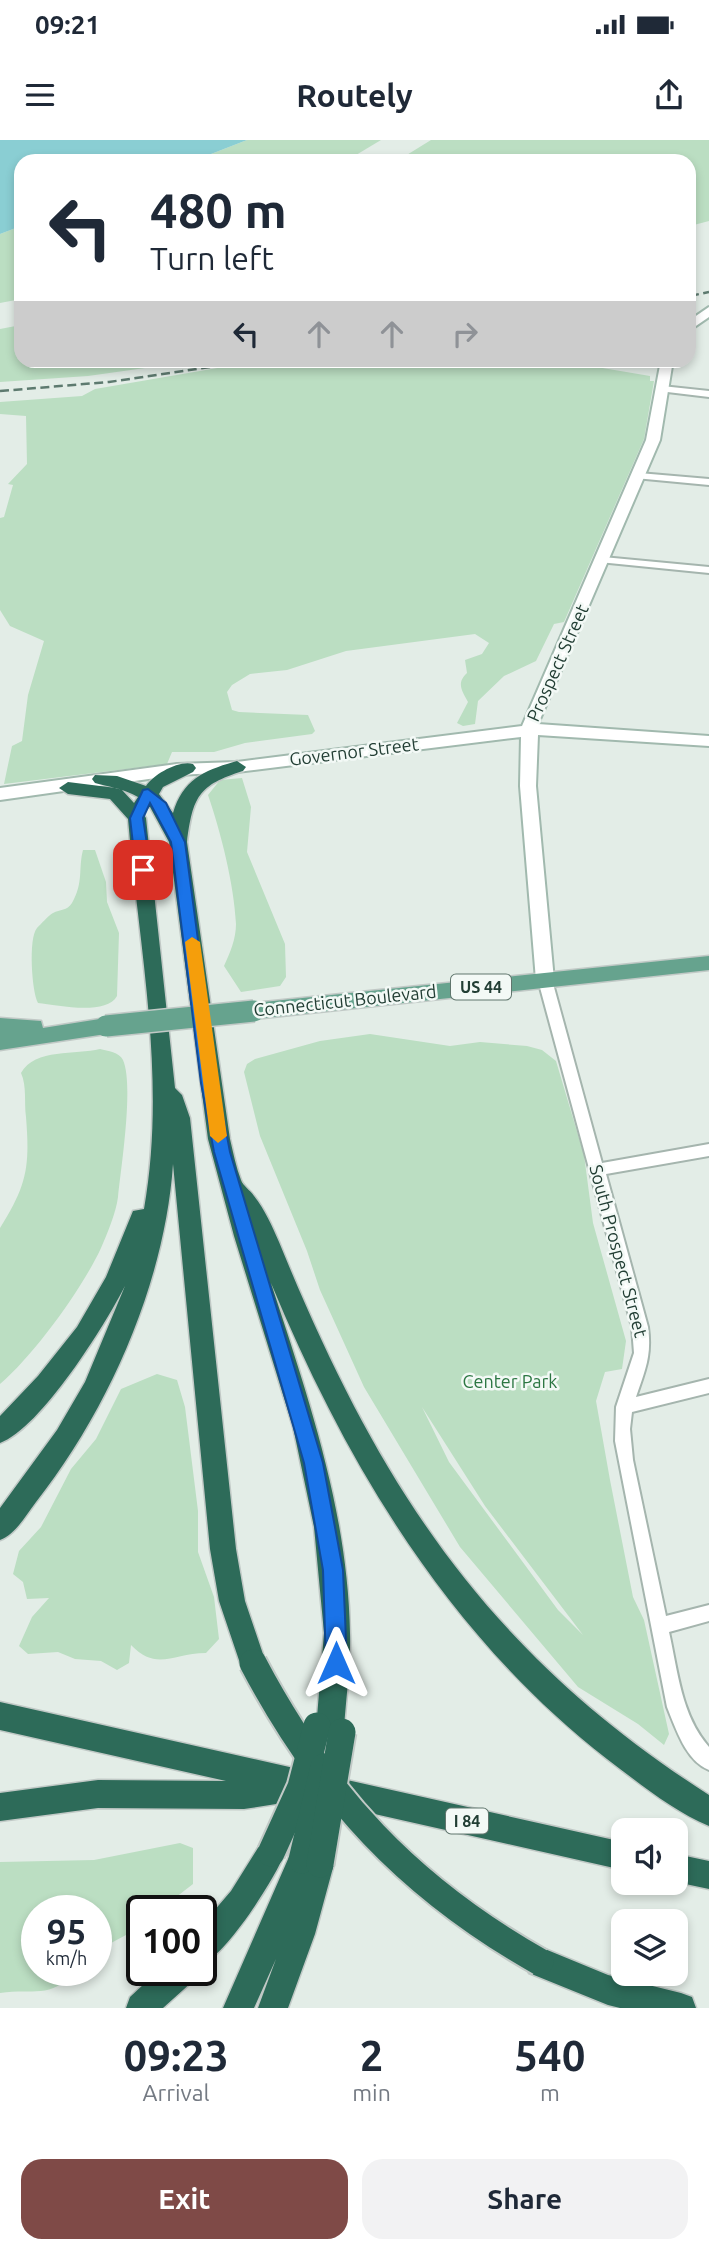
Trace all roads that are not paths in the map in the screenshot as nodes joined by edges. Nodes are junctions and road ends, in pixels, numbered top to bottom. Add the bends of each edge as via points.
1 (666, 368) edge
2 (662, 389) junction
3 (709, 394) edge
4 (639, 476) junction
5 (709, 482) edge
6 (603, 560) junction
7 (709, 570) edge
8 (529, 730) junction
9 (709, 741) edge
10 (237, 767) junction
11 (187, 768) junction
12 (101, 779) junction
13 (68, 788) junction
14 (148, 793) junction
15 (0, 794) edge
16 (136, 818) junction
17 (178, 842) junction
18 (709, 963) edge
19 (545, 980) junction
20 (0, 1026) edge
21 (106, 1026) junction
22 (0, 1042) edge
23 (164, 1085) junction
24 (165, 1131) junction
25 (709, 1150) edge
26 (598, 1170) junction
27 (230, 1185) junction
28 (709, 1386) edge
29 (624, 1408) junction
30 (0, 1432) edge
31 (0, 1528) edge
32 (709, 1612) edge
33 (661, 1626) junction
34 (0, 1716) edge
35 (330, 1729) junction
36 (709, 1761) edge
37 (311, 1786) junction
38 (0, 1807) edge
39 (709, 1812) edge
40 (611, 1853) edge
41 (311, 1862) junction
42 (688, 1871) edge
43 (709, 1875) edge
44 (217, 1930) edge
45 (165, 1986) edge
46 (141, 2008) edge
47 (238, 2008) edge
48 (273, 2008) edge
49 (681, 2008) edge

1 - 2 main road, Prospect Street
2 - 3 street
2 - 4 main road, Prospect Street via 653,440
4 - 5 street
4 - 6 main road, Prospect Street
6 - 7 street
6 - 8 main road, Prospect Street
8 - 9 main road, Governor Street
8 - 10 main road, Governor Street
8 - 19 main road, Prospect Street via 527,778
10 - 11 main road, Governor Street
10 - 17 highway via 205,777 189,791
11 - 12 main road, Governor Street
11 - 14 highway via 157,783
12 - 13 main road, Governor Street
12 - 14 highway
13 - 15 main road, Governor Street
13 - 16 highway via 116,794
14 - 16 highway
14 - 17 highway via 162,806
16 - 23 highway
17 - 27 highway via 214,1112
18 - 19 main road, Connecticut Boulevard / US 44
19 - 21 main road, Connecticut Boulevard / US 44, bridge
19 - 26 street, South Prospect Street
20 - 21 main road, Connecticut Boulevard / US 44
21 - 22 main road, Connecticut Boulevard / US 44
23 - 24 highway
23 - 49 highway, bridge via 179,1118 224,1558 234,1609 253,1663 301,1745 384,1850 454,1911 540,1962 608,1990
24 - 30 highway via 133,1241 100,1315 63,1368
24 - 31 highway via 149,1237 116,1338 59,1450
25 - 26 street
26 - 29 street, South Prospect Street via 643,1342 639,1373
27 - 35 highway via 302,1419 323,1506 335,1591 335,1686 343,1711
27 - 39 highway via 259,1223 312,1350 364,1452 465,1605 516,1662 578,1719
28 - 29 street
29 - 33 street, South Prospect Street via 625,1460
32 - 33 street
33 - 36 street, South Prospect Street via 679,1715 690,1739
34 - 37 highway, I 84
35 - 41 highway, bridge
35 - 44 highway, bridge via 271,1853
37 - 38 highway via 251,1795 98,1794
37 - 40 highway, I 84
41 - 47 highway
41 - 48 highway via 300,1934
42 - 43 highway
45 - 46 highway

